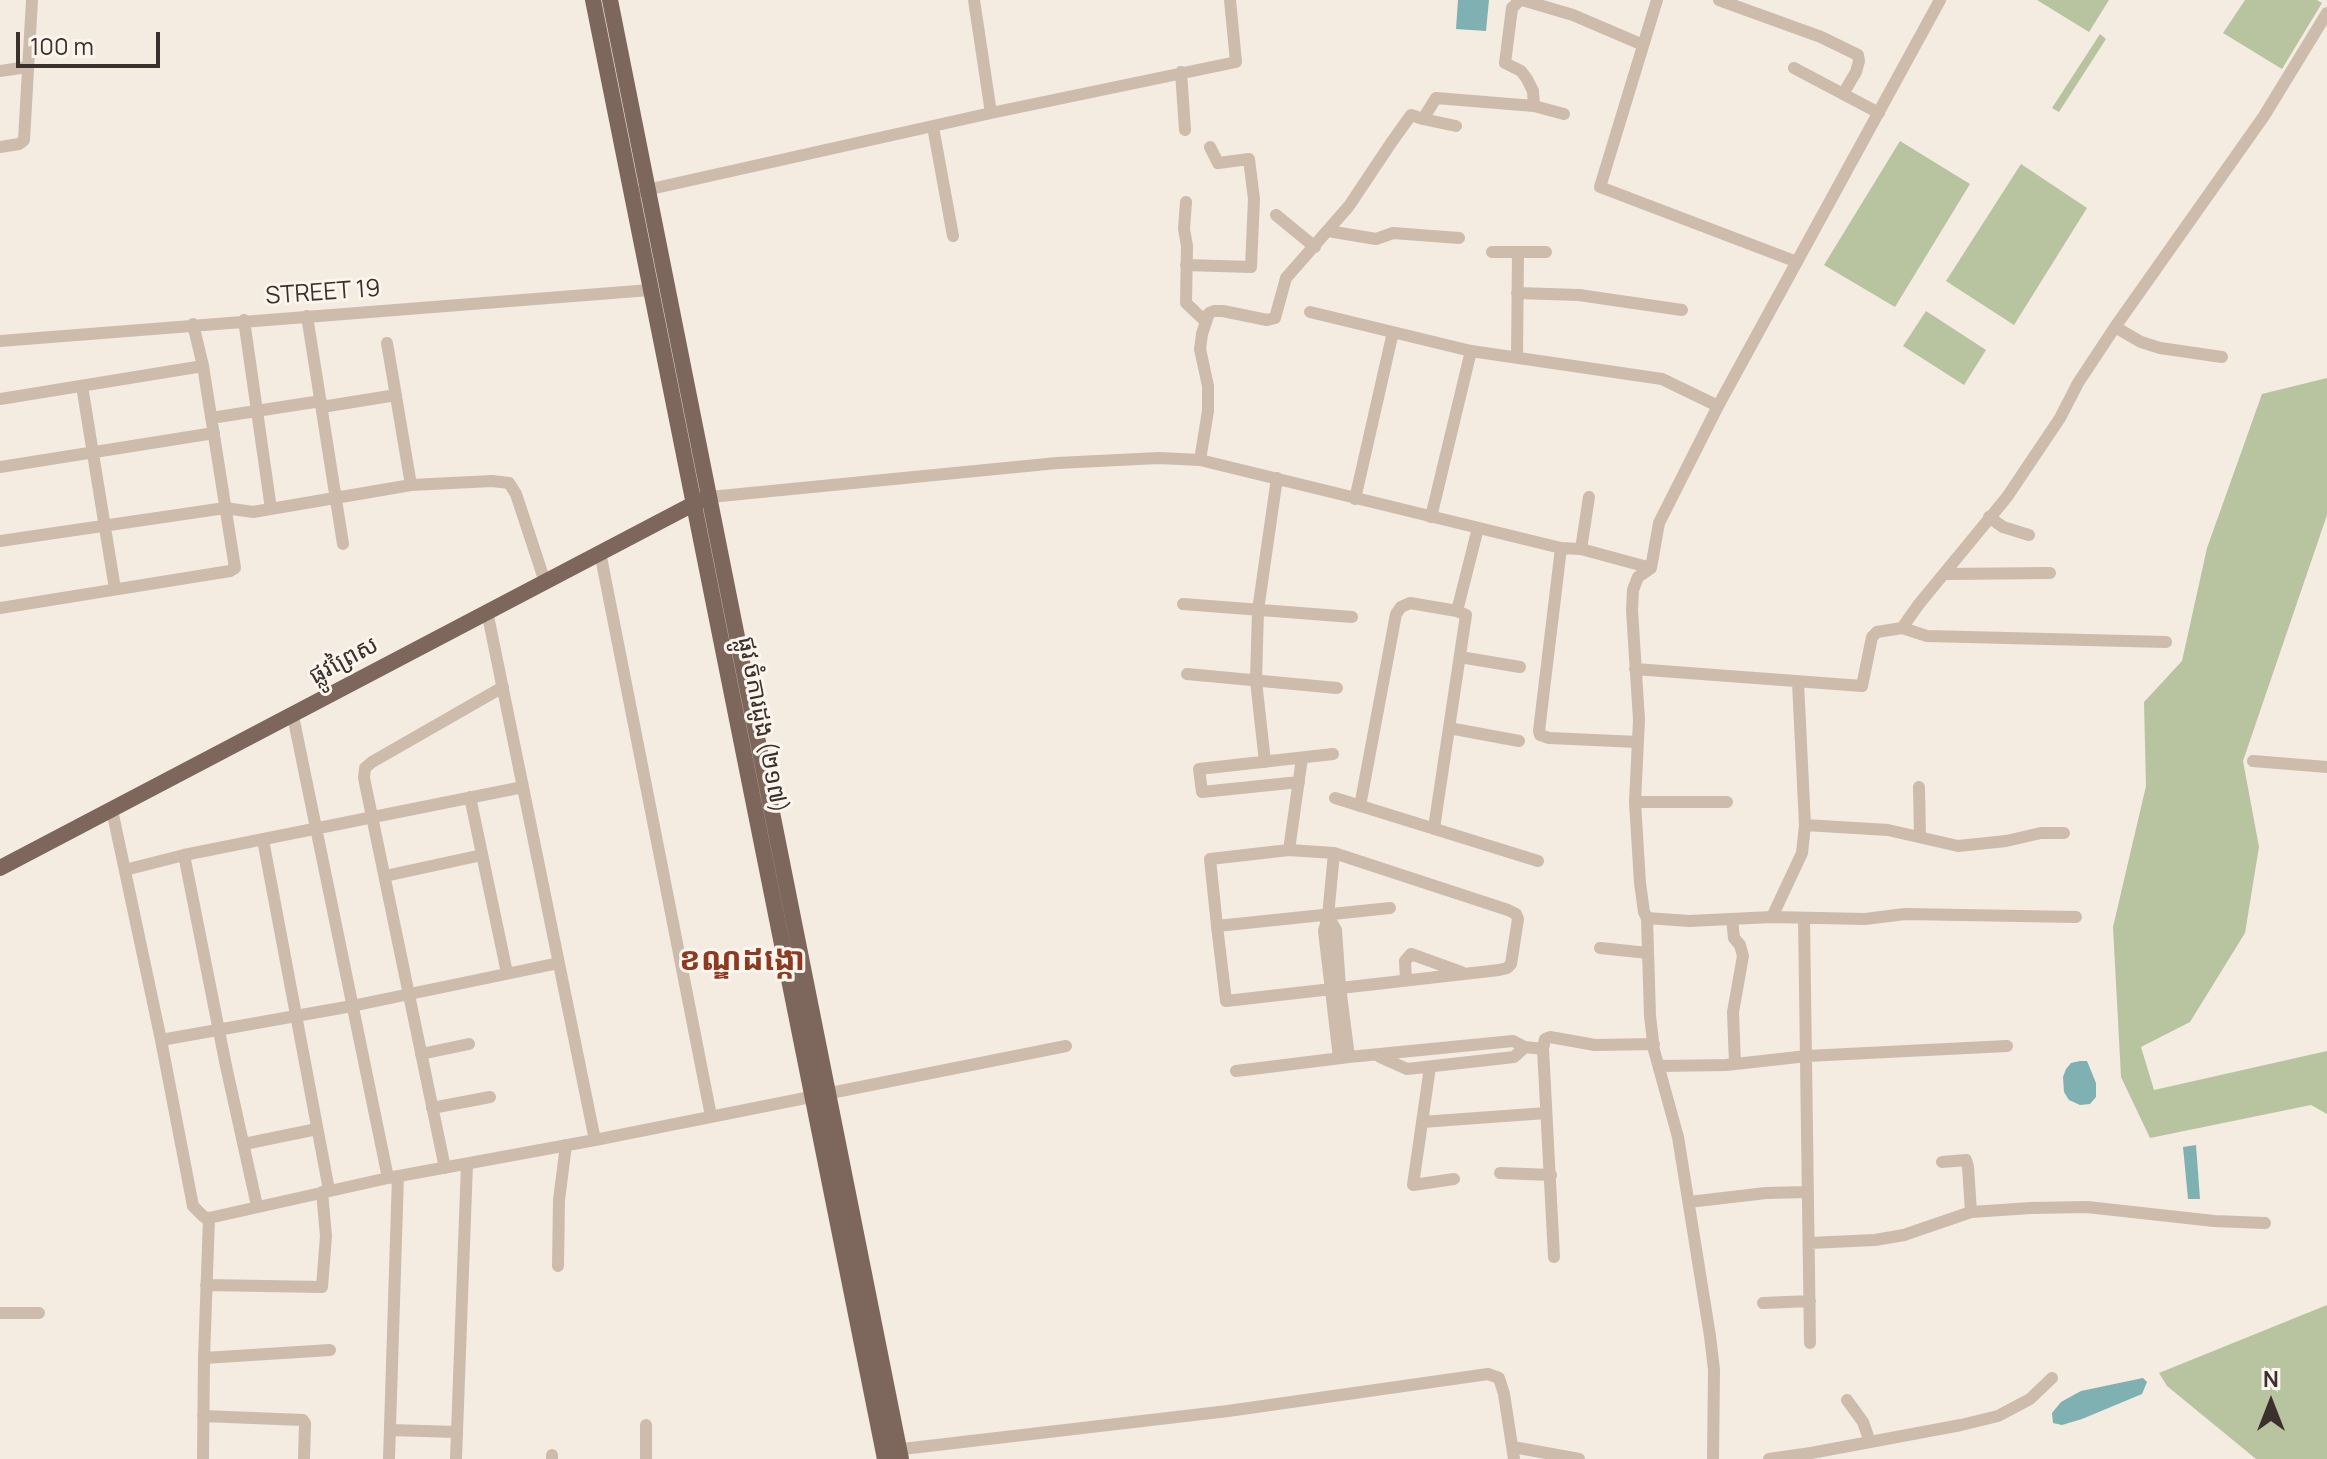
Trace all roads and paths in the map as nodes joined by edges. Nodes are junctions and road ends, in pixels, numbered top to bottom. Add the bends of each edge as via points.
1 (32, 0) edge
2 (593, 0) edge
3 (610, 0) edge
4 (974, 0) edge
5 (1230, 0) edge
6 (1521, 0) edge
7 (1577, 0) edge
8 (1657, 0) edge
9 (1719, 0) edge
10 (1940, 0) edge
11 (2327, 13) edge
12 (1573, 15) junction
13 (1643, 45) junction
14 (27, 67) junction
15 (1794, 68) dead end
16 (0, 71) edge
17 (1181, 72) junction
18 (1843, 94) junction
19 (1534, 106) junction
20 (991, 113) junction
21 (1879, 113) junction
22 (1564, 114) dead end
23 (1423, 119) junction
24 (1456, 126) dead end
25 (933, 127) junction
26 (1185, 130) dead end
27 (0, 147) edge
28 (1210, 147) dead end
29 (648, 189) junction
30 (631, 194) junction
31 (1186, 202) dead end
32 (1276, 215) dead end
33 (1328, 231) junction
34 (953, 236) dead end
35 (1459, 238) dead end
36 (1315, 247) junction
37 (1492, 252) dead end
38 (1518, 252) junction
39 (1546, 252) dead end
40 (1797, 262) junction
41 (1186, 265) junction
42 (650, 290) junction
43 (1517, 293) junction
44 (1682, 310) dead end
45 (1310, 312) dead end
46 (307, 316) junction
47 (244, 320) junction
48 (1205, 321) junction
49 (193, 324) junction
50 (2115, 327) junction
51 (1393, 332) junction
52 (0, 341) edge
53 (387, 343) dead end
54 (1471, 351) junction
55 (2222, 357) dead end
56 (1517, 358) junction
57 (203, 366) junction
58 (82, 386) junction
59 (396, 395) junction
60 (0, 399) edge
61 (321, 404) junction
62 (1718, 406) junction
63 (257, 411) junction
64 (211, 418) junction
65 (214, 433) junction
66 (93, 452) junction
67 (1200, 460) junction
68 (0, 467) edge
69 (1277, 478) junction
70 (411, 485) junction
71 (710, 497) junction
72 (1589, 497) dead end
73 (337, 498) junction
74 (1355, 499) junction
75 (693, 503) junction
76 (225, 508) junction
77 (271, 509) junction
78 (1431, 517) junction
79 (1989, 517) junction
80 (105, 525) junction
81 (1478, 528) junction
82 (2029, 535) dead end
83 (0, 541) edge
84 (343, 544) dead end
85 (1561, 548) junction
86 (1581, 549) junction
87 (600, 552) junction
88 (1651, 568) junction
89 (2050, 573) dead end
90 (1945, 574) junction
91 (545, 582) junction
92 (115, 589) junction
93 (1183, 604) dead end
94 (0, 608) edge
95 (1258, 610) junction
96 (487, 611) junction
97 (1457, 611) junction
98 (1352, 617) dead end
99 (1902, 628) junction
100 (2166, 642) dead end
101 (1460, 657) junction
102 (1520, 667) dead end
103 (1635, 669) junction
104 (1187, 674) dead end
105 (1256, 681) junction
106 (1798, 683) junction
107 (503, 687) junction
108 (1337, 688) dead end
109 (293, 716) junction
110 (1449, 728) junction
111 (1519, 741) dead end
112 (1638, 742) junction
113 (1333, 754) dead end
114 (1302, 758) junction
115 (2253, 761) dead end
116 (1265, 762) junction
117 (2327, 767) edge
118 (1299, 782) junction
119 (523, 787) junction
120 (1919, 787) dead end
121 (470, 797) junction
122 (1335, 798) dead end
123 (1635, 802) junction
124 (1727, 802) dead end
125 (1360, 806) junction
126 (112, 810) junction
127 (372, 817) junction
128 (1805, 825) junction
129 (316, 828) junction
130 (1434, 828) junction
131 (2064, 833) dead end
132 (1920, 837) junction
133 (263, 840) junction
134 (1289, 850) junction
135 (1334, 853) junction
136 (184, 855) junction
137 (482, 855) junction
138 (1538, 861) dead end
139 (0, 868) edge
140 (125, 870) junction
141 (385, 876) junction
142 (1390, 908) dead end
143 (1328, 916) junction
144 (1772, 917) junction
145 (2076, 917) dead end
146 (1647, 918) junction
147 (1804, 918) junction
148 (1732, 919) junction
149 (1217, 926) junction
150 (1600, 948) dead end
151 (1648, 953) junction
152 (559, 963) junction
153 (507, 973) junction
154 (1464, 974) junction
155 (1406, 980) junction
156 (1335, 987) junction
157 (409, 994) junction
158 (352, 1006) junction
159 (295, 1016) junction
160 (219, 1029) junction
161 (161, 1040) junction
162 (469, 1044) dead end
163 (1654, 1044) junction
164 (1066, 1046) dead end
165 (2007, 1046) dead end
166 (1525, 1047) junction
167 (1543, 1049) junction
168 (421, 1054) junction
169 (1376, 1055) junction
170 (1807, 1056) junction
171 (1344, 1058) junction
172 (1735, 1064) junction
173 (1659, 1066) junction
174 (1430, 1067) junction
175 (1236, 1071) dead end
176 (820, 1095) junction
177 (490, 1097) dead end
178 (432, 1108) junction
179 (1546, 1113) junction
180 (711, 1116) junction
181 (1422, 1122) junction
182 (317, 1129) junction
183 (595, 1140) junction
184 (244, 1144) junction
185 (566, 1145) junction
186 (1942, 1162) dead end
187 (467, 1164) junction
188 (445, 1168) junction
189 (1500, 1173) dead end
190 (1551, 1175) junction
191 (393, 1177) junction
192 (1454, 1179) dead end
193 (326, 1191) junction
194 (1808, 1192) junction
195 (1689, 1202) junction
196 (257, 1206) junction
197 (1971, 1212) junction
198 (209, 1218) junction
199 (2265, 1223) dead end
200 (1809, 1243) junction
201 (1554, 1257) dead end
202 (558, 1266) dead end
203 (206, 1285) junction
204 (1810, 1301) junction
205 (1763, 1303) dead end
206 (0, 1313) edge
207 (39, 1313) dead end
208 (1810, 1343) dead end
209 (330, 1350) dead end
210 (204, 1358) junction
211 (2052, 1378) dead end
212 (1847, 1400) dead end
213 (203, 1416) junction
214 (646, 1425) dead end
215 (390, 1430) junction
216 (457, 1432) junction
217 (1870, 1442) junction
218 (1513, 1453) edge
219 (892, 1455) edge
220 (203, 1459) edge
221 (304, 1459) edge
222 (389, 1459) edge
223 (456, 1459) edge
224 (646, 1459) edge
225 (1579, 1459) edge
226 (1713, 1459) edge
227 (1769, 1459) edge

1 - 14 street
2 - 30 main road, ផ្លូវ ចំការដូង (២១៧)
3 - 29 main road, ផ្លូវ ចំការដូង (២១៧)
4 - 20 street
5 - 17 street via 1236,62
6 - 12 street
6 - 19 street via 1512,8 1505,63 1527,79
7 - 12 street
8 - 13 street
9 - 18 street via 1858,55 1856,72
10 - 21 street
11 - 50 street via 2264,116
12 - 13 street
13 - 40 street via 1600,187
14 - 16 street
14 - 27 street via 22,143
15 - 18 street
17 - 20 street
17 - 26 street
18 - 21 street
19 - 22 street
19 - 23 street via 1436,98
20 - 25 street
21 - 40 street
23 - 24 street
23 - 33 street via 1411,115
25 - 29 street
25 - 34 street
28 - 41 street via 1218,163 1249,159 1254,199 1251,267
29 - 30 street
29 - 71 main road, ផ្លូវ ចំការដូង (២១៧)
30 - 42 main road, ផ្លូវ ចំការដូង (២១៧)
31 - 41 street
32 - 36 street
33 - 35 street via 1376,239 1393,233
33 - 36 street
36 - 48 street via 1286,278 1275,318 1214,311
37 - 38 street
38 - 39 street
38 - 43 street
40 - 62 street
41 - 48 street via 1186,303
42 - 46 street, STREET 19
42 - 75 main road, ផ្លូវ ចំការដូង (២១៧)
43 - 44 street via 1579,295
43 - 56 street
45 - 51 street
46 - 47 street, STREET 19
46 - 61 street
47 - 49 street, STREET 19
47 - 63 street
48 - 67 street via 1200,349 1208,411
49 - 52 street, STREET 19
49 - 57 street
50 - 55 street via 2160,348
50 - 79 street via 2035,456
51 - 54 street
51 - 74 street
53 - 59 street
54 - 56 street
54 - 78 street
56 - 62 street via 1662,379
57 - 58 street
57 - 64 street
58 - 60 street
58 - 66 street
59 - 61 street
59 - 70 street
61 - 63 street
61 - 73 street
62 - 88 street via 1659,523
63 - 64 street
63 - 77 street
64 - 65 street
65 - 66 street
65 - 76 street
66 - 68 street
66 - 80 street
67 - 69 street
67 - 71 street via 1057,463
69 - 74 street
69 - 95 street
70 - 73 street
70 - 91 street via 509,483
71 - 75 main road, ផ្លូវព្រៃស
71 - 176 main road, ផ្លូវ ចំការដូង (២១៧)
72 - 86 street
73 - 77 street
73 - 84 street
74 - 78 street
75 - 87 main road, ផ្លូវព្រៃស
75 - 176 main road, ផ្លូវ ចំការដូង (២១៧)
76 - 77 street
76 - 80 street
76 - 92 street via 235,568
78 - 81 street
79 - 82 street
79 - 90 street
80 - 83 street
80 - 92 street
81 - 85 street
81 - 97 street
85 - 86 street
85 - 112 street via 1540,735
86 - 88 street
87 - 91 main road, ផ្លូវព្រៃស
87 - 180 street
88 - 103 street via 1638,577 1633,590
89 - 90 street
90 - 99 street
91 - 96 main road, ផ្លូវព្រៃស
92 - 94 street
93 - 95 street
95 - 98 street
95 - 105 street
96 - 107 street
96 - 109 main road, ផ្លូវព្រៃស
97 - 101 street via 1466,615
97 - 125 street via 1410,603 1396,614
99 - 100 street via 1927,636
99 - 106 street via 1872,637 1862,686
101 - 102 street
101 - 110 street
103 - 106 street
103 - 112 street
104 - 105 street
105 - 108 street
105 - 116 street
106 - 128 street
107 - 119 street
107 - 127 street via 365,768
109 - 126 main road, ផ្លូវព្រៃស
109 - 129 street
110 - 111 street
110 - 130 street
112 - 123 street
113 - 114 street
114 - 116 street
114 - 118 street
115 - 117 street
116 - 118 street via 1199,769 1202,792
118 - 134 street
119 - 121 street
119 - 152 street
120 - 132 street
121 - 127 street
121 - 137 street
122 - 125 street
123 - 124 street
123 - 146 street
125 - 130 street
126 - 139 main road, ផ្លូវព្រៃស
126 - 140 street
127 - 129 street
127 - 141 street
128 - 132 street
128 - 144 street via 1802,853
129 - 133 street
129 - 158 street
130 - 138 street
131 - 132 street via 1958,846
133 - 136 street
133 - 159 street
134 - 135 street
134 - 149 street via 1210,859
135 - 143 street
135 - 154 street via 1515,914 1511,965
136 - 140 street
136 - 160 street
137 - 141 street
137 - 153 street
140 - 161 street
141 - 157 street
142 - 143 street
143 - 149 street
143 - 156 street via 1324,931
144 - 147 street
144 - 148 street
145 - 147 street
146 - 148 street
146 - 151 street
147 - 170 street
148 - 172 street via 1743,956 1733,1012
149 - 156 street via 1226,1001
150 - 151 street
151 - 163 street
152 - 153 street
152 - 183 street
153 - 157 street
154 - 155 street
154 - 155 street via 1411,954 1405,961
155 - 156 street
156 - 171 street
157 - 158 street
157 - 168 street
158 - 159 street
158 - 191 street
159 - 160 street
159 - 182 street
160 - 161 street
160 - 184 street
161 - 198 street via 193,1206
162 - 168 street
163 - 167 street via 1595,1045 1550,1037
163 - 173 street
164 - 176 street
165 - 170 street
166 - 167 street
166 - 169 street via 1513,1041
166 - 174 street via 1514,1057
167 - 179 street
168 - 178 street
169 - 171 street
169 - 174 street via 1407,1069
170 - 172 street
170 - 194 street
171 - 175 street
172 - 173 street
173 - 195 street
174 - 181 street
176 - 180 street
176 - 219 main road, ផ្លូវ ចំការដូង (២១៧)
177 - 178 street
178 - 188 street
179 - 181 street
179 - 190 street
180 - 183 street
181 - 192 street via 1413,1185
182 - 184 street
182 - 193 street
183 - 185 street
184 - 196 street
185 - 187 street
185 - 202 street
186 - 197 street via 1966,1160
187 - 188 street
187 - 216 street
188 - 191 street
189 - 190 street
190 - 201 street
191 - 193 street
191 - 215 street
193 - 196 street
193 - 203 street via 322,1287
194 - 195 street
194 - 200 street
195 - 226 street via 1714,1370
196 - 198 street
197 - 199 street via 2087,1207
197 - 200 street via 1904,1235
198 - 203 street
200 - 204 street
203 - 210 street
204 - 205 street
204 - 208 street
206 - 207 street
209 - 210 street
210 - 213 street
211 - 217 street via 2030,1399 1998,1416
212 - 217 street
213 - 220 street
213 - 221 street via 303,1420
214 - 224 street
215 - 216 street
215 - 222 street
216 - 223 street
217 - 227 street
218 - 219 street via 1499,1378 1488,1374
218 - 225 street

